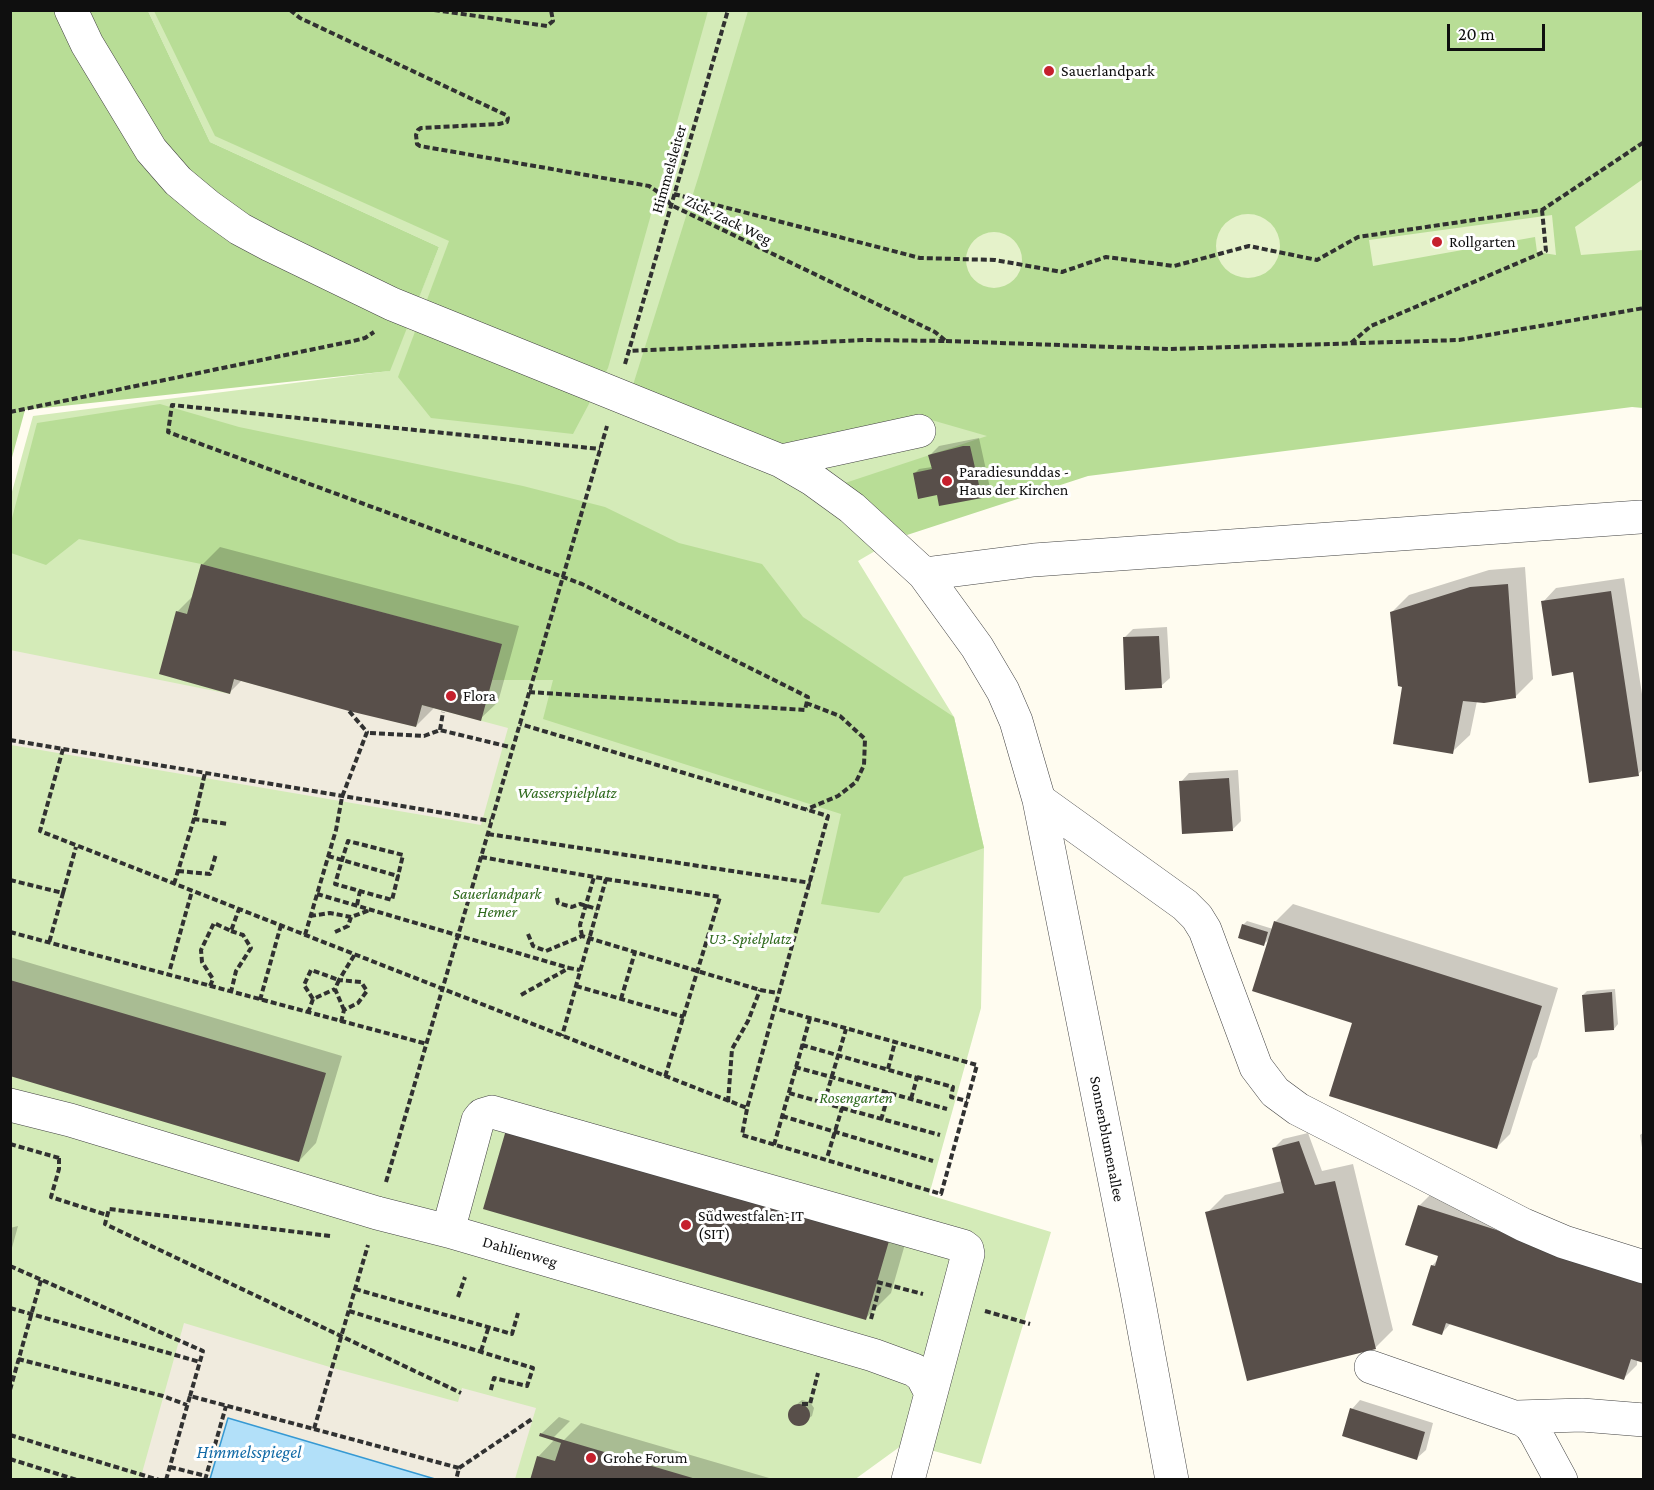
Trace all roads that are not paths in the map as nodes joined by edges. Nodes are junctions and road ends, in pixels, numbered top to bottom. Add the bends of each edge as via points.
1 (71, 10) edge
2 (919, 431) dead end
3 (781, 461) junction
4 (1640, 517) dead end
5 (924, 574) junction
6 (1038, 800) junction
7 (10, 1105) edge
8 (448, 1231) junction
9 (1644, 1267) edge
10 (1371, 1367) dead end
11 (931, 1393) junction
12 (1518, 1417) junction
13 (1644, 1420) edge
14 (908, 1479) edge
15 (1172, 1479) edge
16 (1561, 1479) edge

1 - 3 lane, Sonnenblumenallee via 151,150 178,181 240,229 392,304
2 - 3 lane
3 - 5 lane, Sonnenblumenallee via 852,508
4 - 5 lane via 1034,560
5 - 6 lane, Sonnenblumenallee via 977,647 1003,691
6 - 9 lane via 1197,917 1256,1067 1275,1092 1298,1109 1524,1225
6 - 15 lane, Sonnenblumenallee
7 - 8 lane, Dahlienweg
8 - 11 lane, Dahlienweg via 908,1366 922,1376
8 - 11 lane via 478,1120 492,1112 963,1246 968,1254
10 - 12 lane
11 - 14 lane
12 - 13 lane via 1582,1415
12 - 16 lane via 1535,1432

